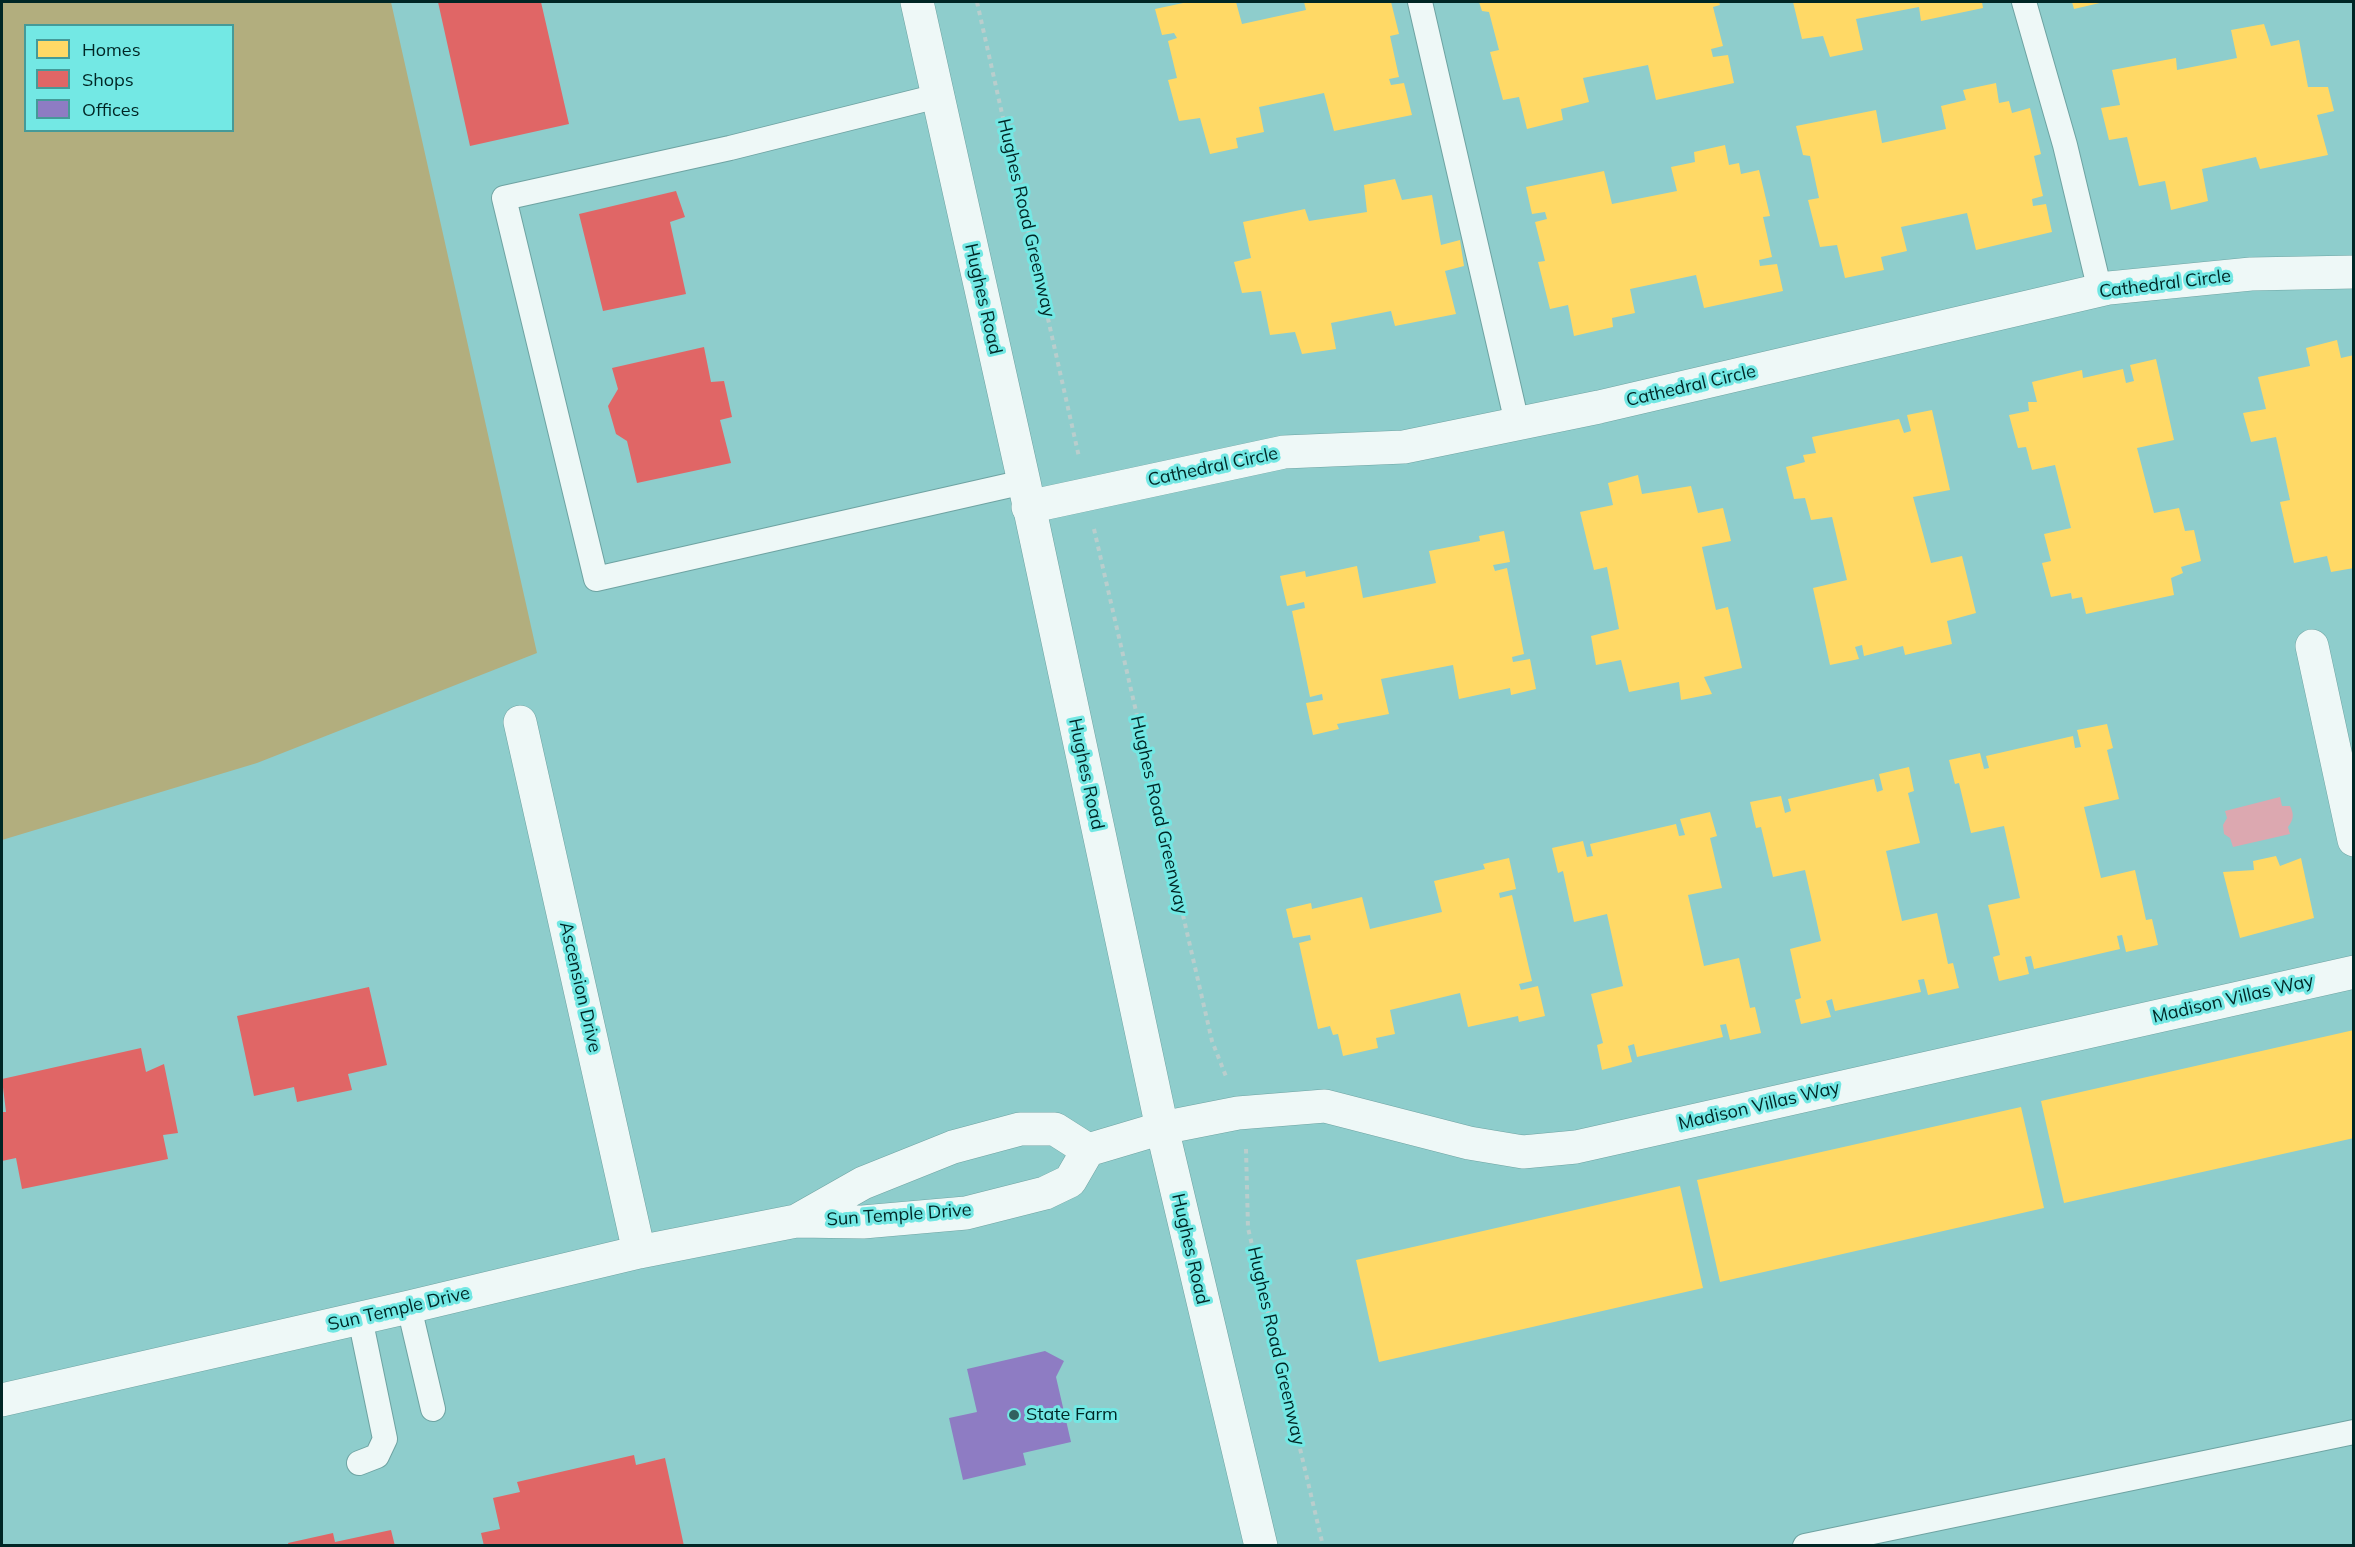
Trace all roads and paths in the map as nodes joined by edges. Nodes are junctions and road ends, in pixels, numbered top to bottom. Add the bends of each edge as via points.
1 (917, 2) edge
2 (977, 2) edge
3 (1420, 2) edge
4 (2024, 2) edge
5 (938, 96) junction
6 (2354, 272) edge
7 (2100, 291) junction
8 (1517, 423) junction
9 (1075, 434) dead end
10 (1026, 495) junction
11 (1098, 549) dead end
12 (2312, 646) dead end
13 (520, 722) dead end
14 (2354, 840) edge
15 (2354, 972) edge
16 (1227, 1079) dead end
17 (1162, 1128) junction
18 (1246, 1143) dead end
19 (1088, 1150) junction
20 (796, 1221) junction
21 (639, 1252) junction
22 (409, 1307) junction
23 (360, 1318) junction
24 (2, 1400) edge
25 (433, 1409) dead end
26 (2354, 1432) edge
27 (358, 1463) dead end
28 (1261, 1545) edge
29 (1323, 1545) edge
30 (1805, 1545) edge

1 - 5 street, Hughes Road
2 - 9 path, Hughes Road Greenway
3 - 8 lane
4 - 7 lane via 2065,145
5 - 10 street, Hughes Road
5 - 10 lane via 730,148 504,198 596,579
6 - 7 street, Cathedral Circle via 2252,274
7 - 8 street, Cathedral Circle
8 - 10 street, Cathedral Circle via 1404,447 1284,452
10 - 17 street, Hughes Road
11 - 16 path, Hughes Road Greenway via 1212,1041
12 - 14 street
13 - 21 street, Ascension Drive
15 - 17 street, Madison Villas Way via 1576,1147 1523,1152 1480,1145 1325,1106 1238,1113
17 - 19 street
17 - 28 street, Hughes Road
18 - 29 path, Hughes Road Greenway via 1248,1228
19 - 20 street, Sun Temple Drive via 1070,1181 1045,1193 966,1213 863,1222
19 - 20 street, Sun Temple Drive via 1055,1129 1020,1129 953,1147 863,1183
20 - 21 street, Sun Temple Drive
21 - 22 street, Sun Temple Drive
22 - 23 street, Sun Temple Drive
22 - 25 lane
23 - 24 street, Sun Temple Drive
23 - 27 lane via 385,1439 377,1456
26 - 30 lane

